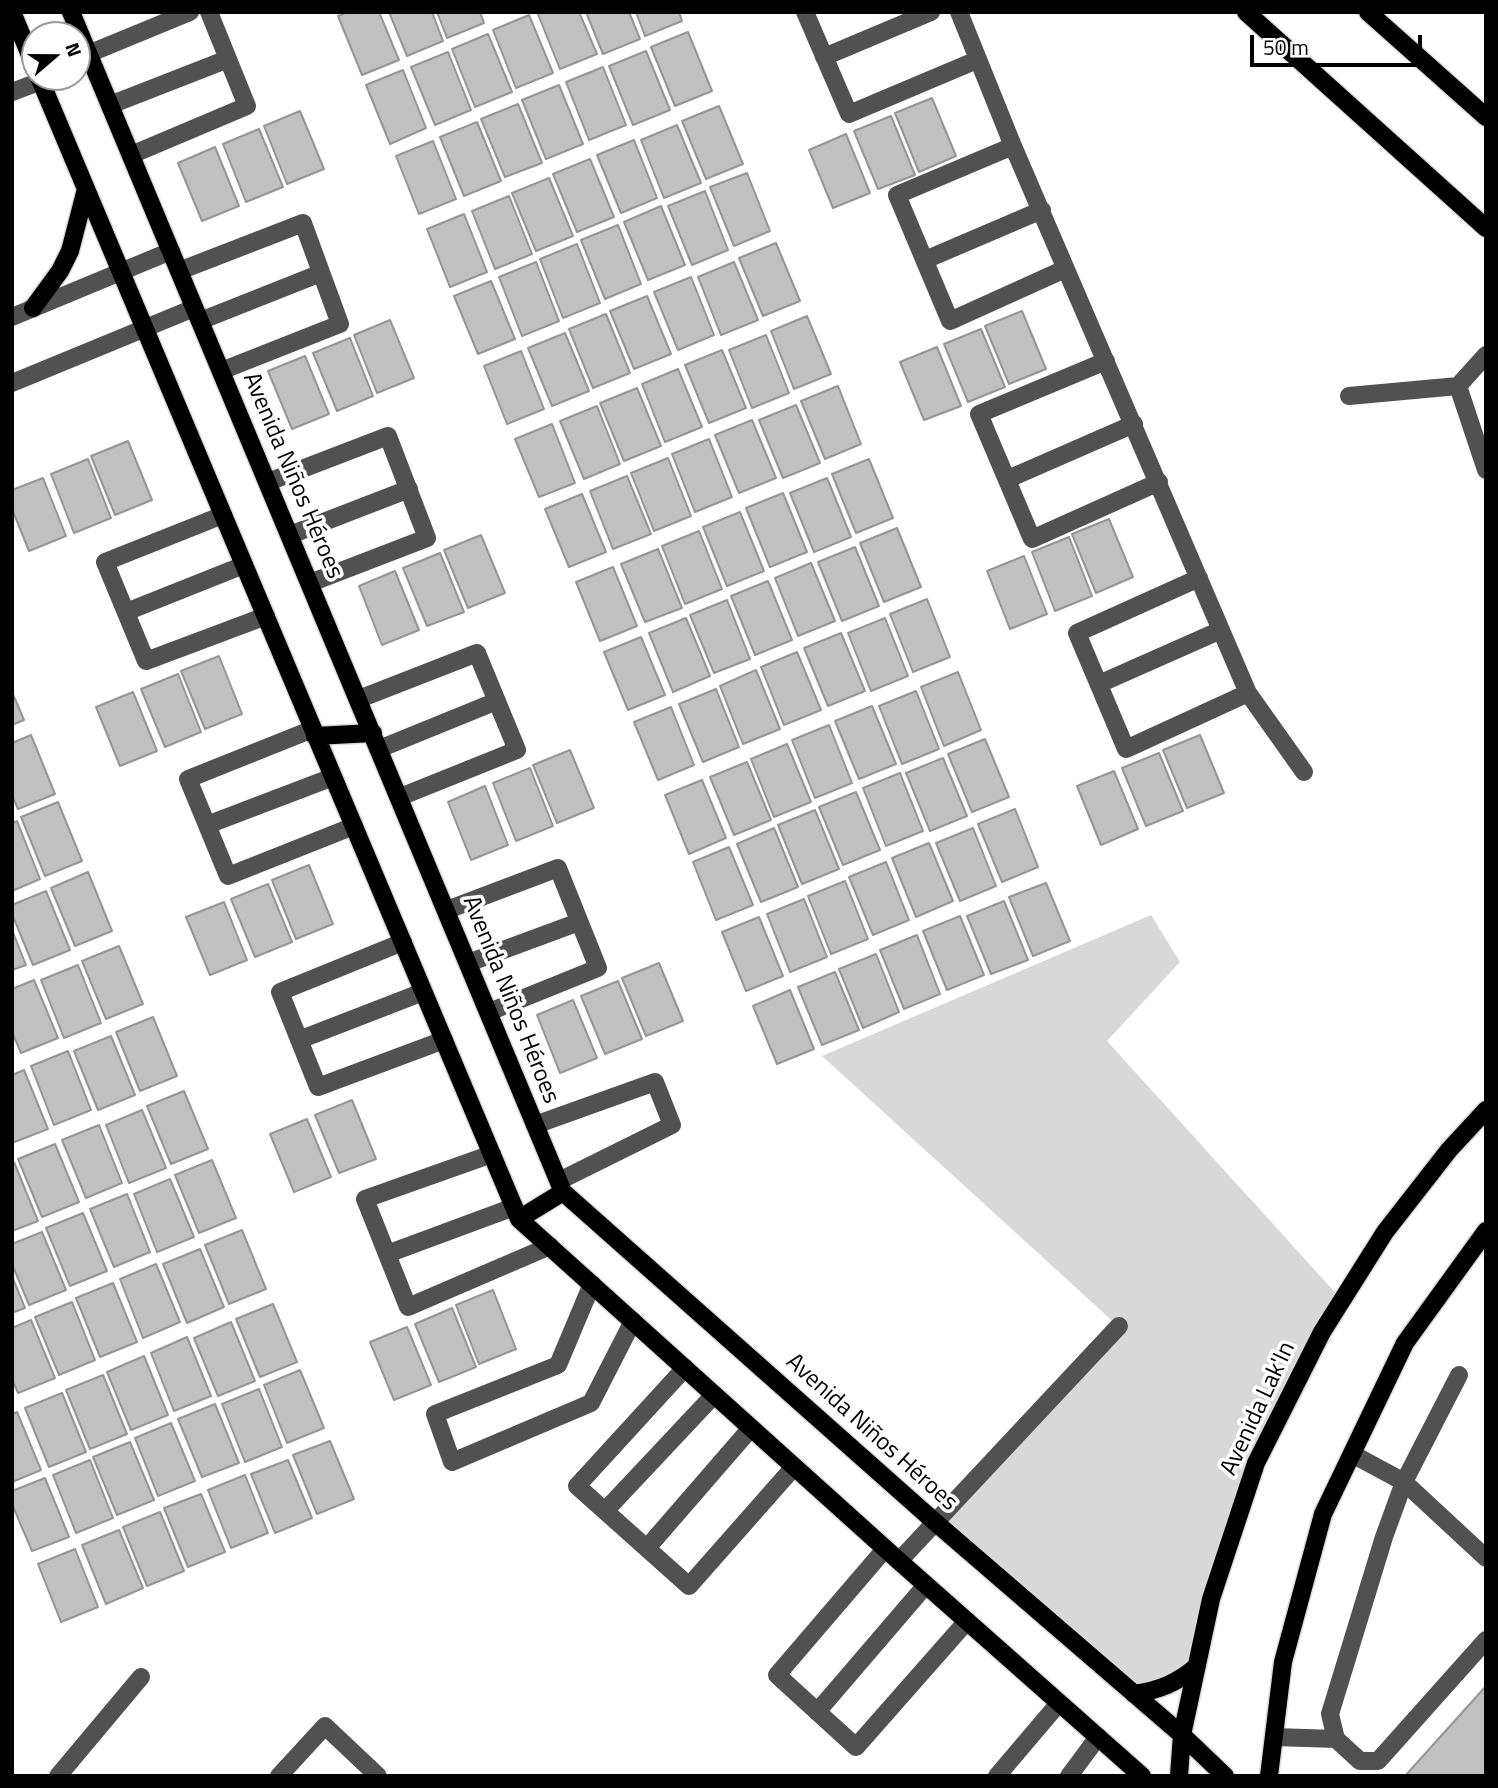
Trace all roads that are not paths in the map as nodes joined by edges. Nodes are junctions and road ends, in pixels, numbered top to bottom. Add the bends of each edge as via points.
1 (190, 12) edge
2 (209, 12) edge
3 (805, 12) edge
4 (931, 12) edge
5 (959, 12) edge
6 (1246, 12) edge
7 (1368, 12) edge
8 (91, 53) edge
9 (824, 57) junction
10 (228, 59) junction
11 (977, 60) junction
12 (91, 61) edge
13 (45, 91) edge
14 (110, 105) junction
15 (1486, 117) edge
16 (1013, 146) junction
17 (131, 155) junction
18 (86, 189) junction
19 (1042, 210) junction
20 (1486, 228) edge
21 (171, 251) junction
22 (925, 260) junction
23 (1065, 269) junction
24 (179, 271) junction
25 (120, 272) junction
26 (321, 273) junction
27 (33, 308) junction
28 (197, 315) junction
29 (12, 317) edge
30 (144, 329) junction
31 (1486, 355) edge
32 (1106, 361) junction
33 (221, 371) junction
34 (12, 383) edge
35 (1458, 386) junction
36 (1349, 396) dead end
37 (1134, 424) junction
38 (1486, 470) edge
39 (1008, 479) junction
40 (268, 482) junction
41 (1159, 482) junction
42 (409, 489) junction
43 (223, 515) junction
44 (290, 535) junction
45 (244, 565) junction
46 (1199, 578) junction
47 (310, 583) junction
48 (125, 611) junction
49 (266, 617) junction
50 (1221, 630) junction
51 (1099, 684) junction
52 (1248, 693) junction
53 (359, 699) junction
54 (497, 701) junction
55 (314, 732) junction
56 (376, 741) junction
57 (1304, 772) dead end
58 (333, 777) junction
59 (400, 797) junction
60 (207, 825) junction
61 (354, 826) junction
62 (447, 911) junction
63 (579, 922) junction
64 (403, 942) junction
65 (468, 963) junction
66 (424, 992) junction
67 (489, 1012) junction
68 (299, 1040) junction
69 (444, 1040) junction
70 (1486, 1110) edge
71 (536, 1125) junction
72 (492, 1154) junction
73 (561, 1187) junction
74 (517, 1213) junction
75 (1486, 1231) edge
76 (550, 1247) junction
77 (387, 1254) junction
78 (592, 1284) junction
79 (633, 1321) junction
80 (1119, 1326) dead end
81 (685, 1368) junction
82 (1459, 1375) dead end
83 (714, 1395) junction
84 (751, 1428) junction
85 (1352, 1454) junction
86 (794, 1467) junction
87 (1404, 1482) junction
88 (605, 1511) junction
89 (935, 1522) junction
90 (647, 1548) junction
91 (885, 1549) junction
92 (1486, 1558) edge
93 (899, 1561) junction
94 (926, 1586) junction
95 (967, 1621) junction
96 (1486, 1640) edge
97 (1197, 1666) junction
98 (141, 1677) dead end
99 (1134, 1694) junction
100 (1059, 1703) junction
101 (817, 1712) junction
102 (1182, 1735) junction
103 (1098, 1737) junction
104 (1274, 1737) junction
105 (1336, 1739) junction
106 (1359, 1768) edge
107 (1141, 1775) edge
108 (58, 1776) edge
109 (279, 1776) edge
110 (378, 1776) edge
111 (998, 1776) edge
112 (1069, 1776) edge
113 (1179, 1776) edge
114 (1225, 1776) edge
115 (1269, 1776) edge

1 - 8 street
2 - 10 street
3 - 9 street
4 - 9 street
5 - 11 street
6 - 20 main road
7 - 15 main road
9 - 11 street via 849,114
10 - 14 street
10 - 17 street via 247,106
11 - 16 street
12 - 14 main road, Avenida Niños Héroes
13 - 18 main road
14 - 17 main road, Avenida Niños Héroes
16 - 19 street
16 - 22 street via 897,195
17 - 21 main road, Avenida Niños Héroes
18 - 25 main road
18 - 27 main road via 70,251
19 - 22 street
19 - 23 street
21 - 24 main road, Avenida Niños Héroes
21 - 25 street
22 - 23 street via 950,321
23 - 32 street
24 - 26 street via 303,223
24 - 28 main road, Avenida Niños Héroes
25 - 27 street
25 - 30 main road
26 - 28 street
26 - 33 street via 340,324
27 - 29 street
28 - 30 street
28 - 33 main road, Avenida Niños Héroes
30 - 34 street
30 - 43 main road
31 - 35 street
32 - 37 street
32 - 39 street via 979,414
33 - 40 main road, Avenida Niños Héroes
35 - 36 street
35 - 38 street
37 - 39 street
37 - 41 street
39 - 41 street via 1032,539
40 - 42 street via 388,436
40 - 44 main road, Avenida Niños Héroes
41 - 46 street
42 - 44 street
42 - 47 street via 427,538
43 - 45 main road
43 - 48 street via 105,562
44 - 47 main road, Avenida Niños Héroes
45 - 48 street
45 - 49 main road
46 - 50 street
46 - 51 street via 1077,634
47 - 53 main road, Avenida Niños Héroes
48 - 49 street via 146,662
49 - 55 main road
50 - 51 street
50 - 52 street
51 - 52 street via 1126,749
52 - 57 street
53 - 54 street via 477,653
53 - 56 main road, Avenida Niños Héroes
54 - 56 street
54 - 59 street via 517,750
55 - 56 main road
55 - 58 main road
55 - 60 street via 188,779
56 - 59 main road, Avenida Niños Héroes
58 - 60 street
58 - 61 main road
59 - 62 main road, Avenida Niños Héroes
60 - 61 street via 228,876
61 - 64 main road
62 - 63 street via 558,868
62 - 65 main road, Avenida Niños Héroes
63 - 65 street
63 - 67 street via 598,968
64 - 66 main road
64 - 68 street via 280,992
65 - 67 main road, Avenida Niños Héroes
66 - 68 street
66 - 69 main road
67 - 71 main road, Avenida Niños Héroes
68 - 69 street via 318,1087
69 - 72 main road
70 - 97 main road, Avenida Lak'In via 1385,1232 1322,1332 1256,1463 1211,1599
71 - 73 main road, Avenida Niños Héroes
71 - 73 street via 655,1082 672,1125
72 - 74 main road
72 - 77 street via 365,1199
73 - 74 main road
73 - 89 main road, Avenida Niños Héroes
74 - 76 main road
74 - 77 street
75 - 85 main road via 1405,1343
76 - 77 street via 408,1307
76 - 78 main road
78 - 79 main road
78 - 79 street via 558,1365 435,1415 452,1462 591,1403
79 - 81 main road
80 - 89 street
81 - 83 main road
81 - 88 street via 577,1486
82 - 87 street
83 - 84 main road
83 - 88 street
84 - 86 main road
84 - 90 street
85 - 87 street
85 - 104 main road via 1323,1514 1283,1662
86 - 90 street via 689,1586
86 - 91 main road
87 - 92 street
87 - 105 street via 1330,1714
88 - 90 street
89 - 93 street
89 - 99 main road, Avenida Niños Héroes
91 - 93 main road
91 - 101 street via 777,1675
93 - 94 main road
94 - 95 main road
94 - 101 street
95 - 100 main road
95 - 101 street via 856,1746
96 - 106 street via 1378,1761
97 - 99 main road via 1163,1689
97 - 102 main road, Avenida Lak'In
98 - 108 street
99 - 102 main road, Avenida Niños Héroes
100 - 103 main road
100 - 111 street
102 - 113 main road, Avenida Lak'In
102 - 114 main road, Avenida Niños Héroes
103 - 107 main road
103 - 112 street
104 - 105 street
104 - 115 main road
105 - 106 street
109 - 110 street via 325,1726

